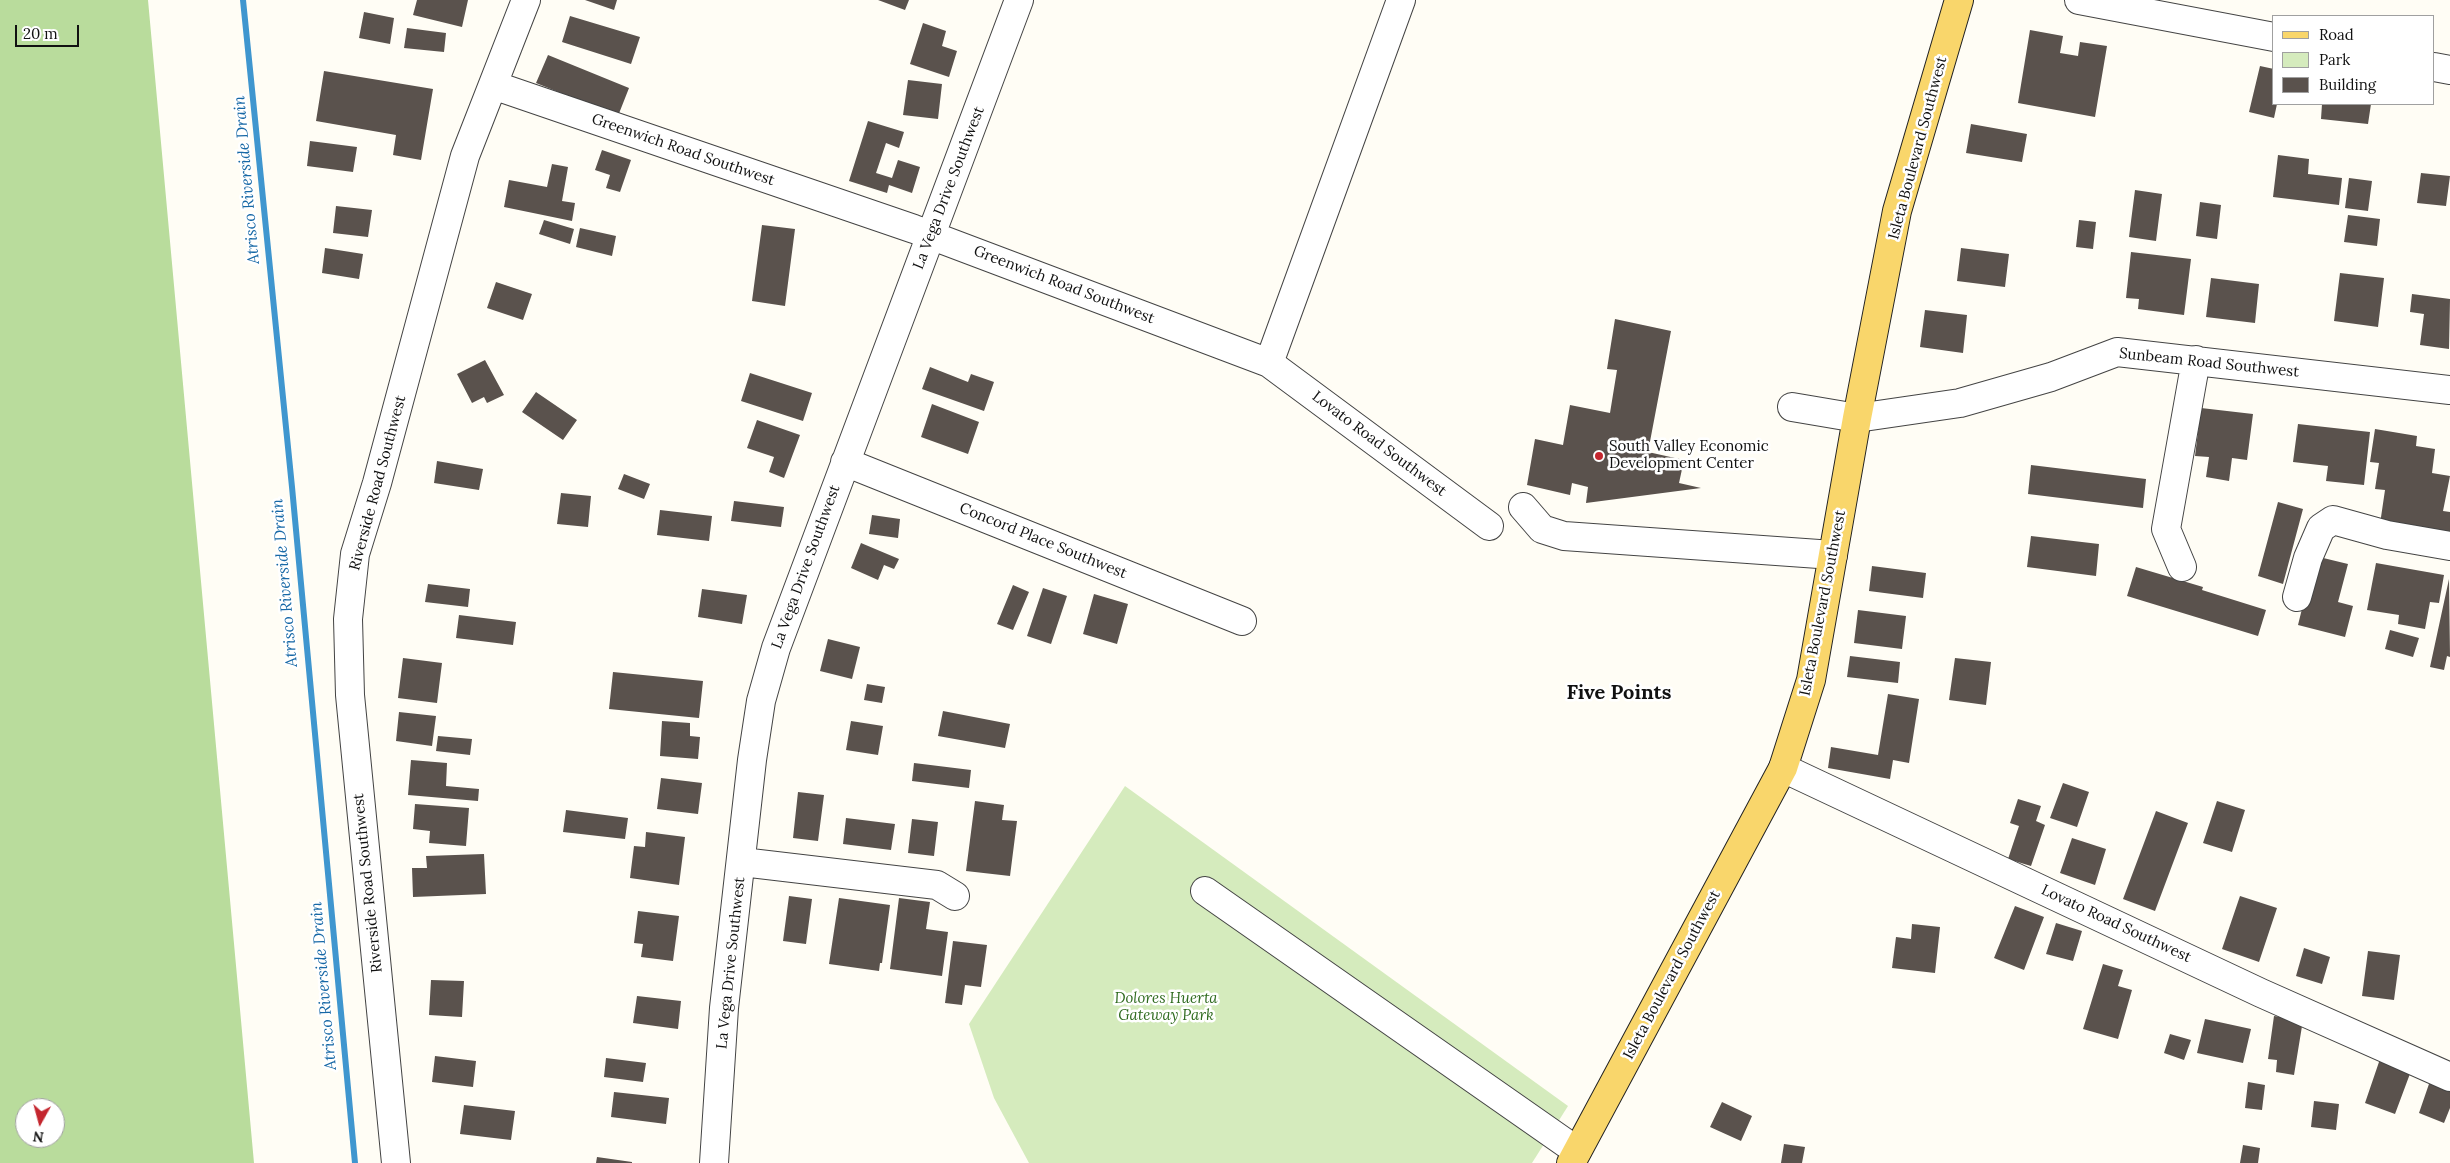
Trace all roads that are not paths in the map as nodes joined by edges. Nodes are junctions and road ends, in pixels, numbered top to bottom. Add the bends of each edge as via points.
1 (526, 0) edge
2 (1020, 0) edge
3 (1401, 0) edge
4 (1960, 0) edge
5 (2079, 0) edge
6 (2272, 37) edge
7 (2435, 67) edge
8 (2450, 70) edge
9 (493, 85) junction
10 (931, 235) junction
11 (2196, 360) junction
12 (1269, 363) junction
13 (2450, 390) edge
14 (1792, 407) dead end
15 (1857, 418) junction
16 (845, 462) junction
17 (1523, 507) dead end
18 (1489, 526) dead end
19 (2450, 546) edge
20 (1833, 555) junction
21 (2182, 567) dead end
22 (2297, 597) dead end
23 (1242, 621) dead end
24 (1783, 768) junction
25 (742, 862) junction
26 (1205, 892) dead end
27 (955, 896) dead end
28 (2450, 1077) edge
29 (1574, 1157) edge
30 (396, 1163) edge
31 (714, 1163) edge

1 - 9 street, Riverside Road Southwest
2 - 10 street, La Vega Drive Southwest
3 - 12 street
4 - 15 main road, Isleta Boulevard Southwest via 1897,212
5 - 6 street
7 - 8 street
9 - 10 street, Greenwich Road Southwest
9 - 30 street, Riverside Road Southwest via 466,156 355,554 348,619 350,695
10 - 12 street, Greenwich Road Southwest
10 - 16 street, La Vega Drive Southwest
11 - 13 street, Sunbeam Road Southwest
11 - 15 street, Sunbeam Road Southwest via 2118,352 2051,377 1960,403
11 - 21 street via 2166,529
12 - 18 street, Lovato Road Southwest
14 - 15 street, Sunbeam Road Southwest
15 - 20 main road, Isleta Boulevard Southwest
16 - 23 street, Concord Place Southwest
16 - 25 street, La Vega Drive Southwest via 776,648 761,701
17 - 20 street via 1542,529 1564,536
19 - 22 street via 2388,535 2332,520 2321,528
20 - 24 main road, Isleta Boulevard Southwest via 1811,680
24 - 28 street, Lovato Road Southwest via 2261,993
24 - 29 main road, Isleta Boulevard Southwest
25 - 27 street via 937,885
25 - 31 street, La Vega Drive Southwest via 724,1008
26 - 29 street

